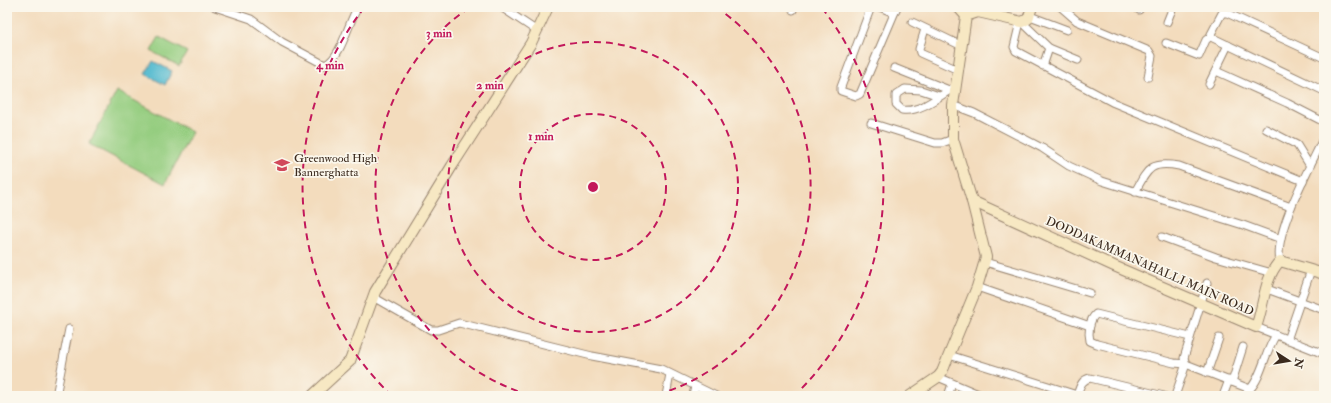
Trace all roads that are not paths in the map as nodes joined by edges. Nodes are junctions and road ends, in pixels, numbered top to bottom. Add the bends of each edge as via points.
1 (215, 7) edge
2 (358, 7) edge
3 (501, 7) edge
4 (548, 7) edge
5 (870, 7) edge
6 (880, 7) edge
7 (958, 7) edge
8 (1061, 7) edge
9 (1173, 7) edge
10 (896, 10) edge
11 (979, 10) edge
12 (966, 16) junction
13 (1026, 16) edge
14 (912, 22) dead end
15 (1167, 22) dead end
16 (925, 29) junction
17 (1067, 30) dead end
18 (537, 31) junction
19 (1212, 36) junction
20 (1166, 43) dead end
21 (1228, 45) junction
22 (962, 46) junction
23 (1049, 48) junction
24 (1324, 58) edge
25 (1078, 60) dead end
26 (1043, 66) junction
27 (894, 68) dead end
28 (958, 70) junction
29 (1216, 71) junction
30 (1148, 77) dead end
31 (1209, 84) dead end
32 (953, 88) junction
33 (1324, 91) edge
34 (939, 96) junction
35 (953, 105) junction
36 (1324, 122) edge
37 (871, 123) dead end
38 (1266, 129) dead end
39 (1324, 137) edge
40 (952, 139) junction
41 (1310, 166) junction
42 (1303, 181) junction
43 (1135, 192) junction
44 (972, 201) junction
45 (1291, 207) junction
46 (1162, 237) dead end
47 (1281, 239) junction
48 (1280, 261) junction
49 (985, 262) junction
50 (1311, 270) junction
51 (1272, 273) junction
52 (1324, 274) edge
53 (1207, 283) dead end
54 (977, 287) junction
55 (1267, 289) junction
56 (1090, 293) dead end
57 (373, 297) junction
58 (1301, 302) junction
59 (1200, 303) junction
60 (1324, 310) edge
61 (1090, 326) junction
62 (1256, 326) junction
63 (69, 329) dead end
64 (1276, 335) junction
65 (1190, 337) junction
66 (1219, 338) dead end
67 (1288, 340) junction
68 (1243, 347) dead end
69 (1324, 354) edge
70 (949, 355) junction
71 (1186, 364) junction
72 (1207, 372) junction
73 (670, 374) junction
74 (938, 377) junction
75 (1231, 381) junction
76 (952, 384) junction
77 (695, 386) junction
78 (1249, 392) edge
79 (1080, 395) edge
80 (56, 396) edge
81 (312, 396) edge
82 (666, 396) edge
83 (693, 396) edge
84 (716, 396) edge
85 (910, 396) edge
86 (948, 396) edge
87 (982, 396) edge
88 (1164, 396) edge
89 (1175, 396) edge
90 (1223, 396) edge

1 - 2 street via 251,19 282,42 325,65 336,54
3 - 18 street
4 - 18 street
5 - 10 street via 841,87 841,91 856,96 860,94
6 - 10 street
7 - 12 street
8 - 30 street via 1077,21 1149,51 1152,59
9 - 15 street
11 - 12 street
11 - 13 street
12 - 22 street
13 - 17 street
13 - 23 street
13 - 26 street via 1014,49
14 - 16 street
16 - 22 street
16 - 28 street via 920,53
18 - 57 street
19 - 20 street via 1206,40 1199,56
19 - 21 street
19 - 24 street via 1224,13
21 - 29 street
21 - 33 street
22 - 28 street
23 - 25 street
23 - 26 street
26 - 42 street via 1112,102
27 - 32 street
28 - 32 street
29 - 31 street
29 - 36 street
32 - 34 street
32 - 35 street
34 - 34 street via 908,111 898,108 896,104 896,95 905,89 921,90
35 - 40 street
35 - 43 street via 1042,148 1069,166
37 - 40 street via 935,143
38 - 41 street via 1297,145
39 - 41 street
40 - 44 street
41 - 42 street
42 - 45 street
43 - 45 street via 1150,168 1170,164
43 - 47 street
44 - 49 street via 985,248
44 - 59 street, DODDAKAMMANAHALLI MAIN ROAD
45 - 47 street
46 - 51 street
47 - 48 street via 1278,254
48 - 50 street
48 - 51 street, DODDAKAMMANAHALLI MAIN ROAD
49 - 54 street
49 - 56 street
50 - 52 street
50 - 58 street
51 - 55 street, DODDAKAMMANAHALLI MAIN ROAD
53 - 59 street
54 - 61 street
54 - 70 street
55 - 58 street
55 - 62 street, DODDAKAMMANAHALLI MAIN ROAD
57 - 73 street via 431,330 459,324 592,356 654,367
57 - 81 street via 350,361
58 - 60 street
58 - 67 street
59 - 62 street, DODDAKAMMANAHALLI MAIN ROAD
59 - 65 street
61 - 65 street via 1096,314
61 - 71 street via 1090,341 1097,344
62 - 64 street
63 - 80 street
64 - 67 street
64 - 78 street
65 - 71 street via 1184,358
66 - 72 street
67 - 69 street
68 - 75 street
70 - 74 street
70 - 79 street
71 - 72 street
71 - 89 street
72 - 75 street
73 - 77 street
73 - 82 street
74 - 76 street
74 - 85 street
75 - 78 street
75 - 90 street
76 - 86 street
76 - 87 street
77 - 83 street
77 - 84 street
79 - 88 street via 1081,384 1090,378

